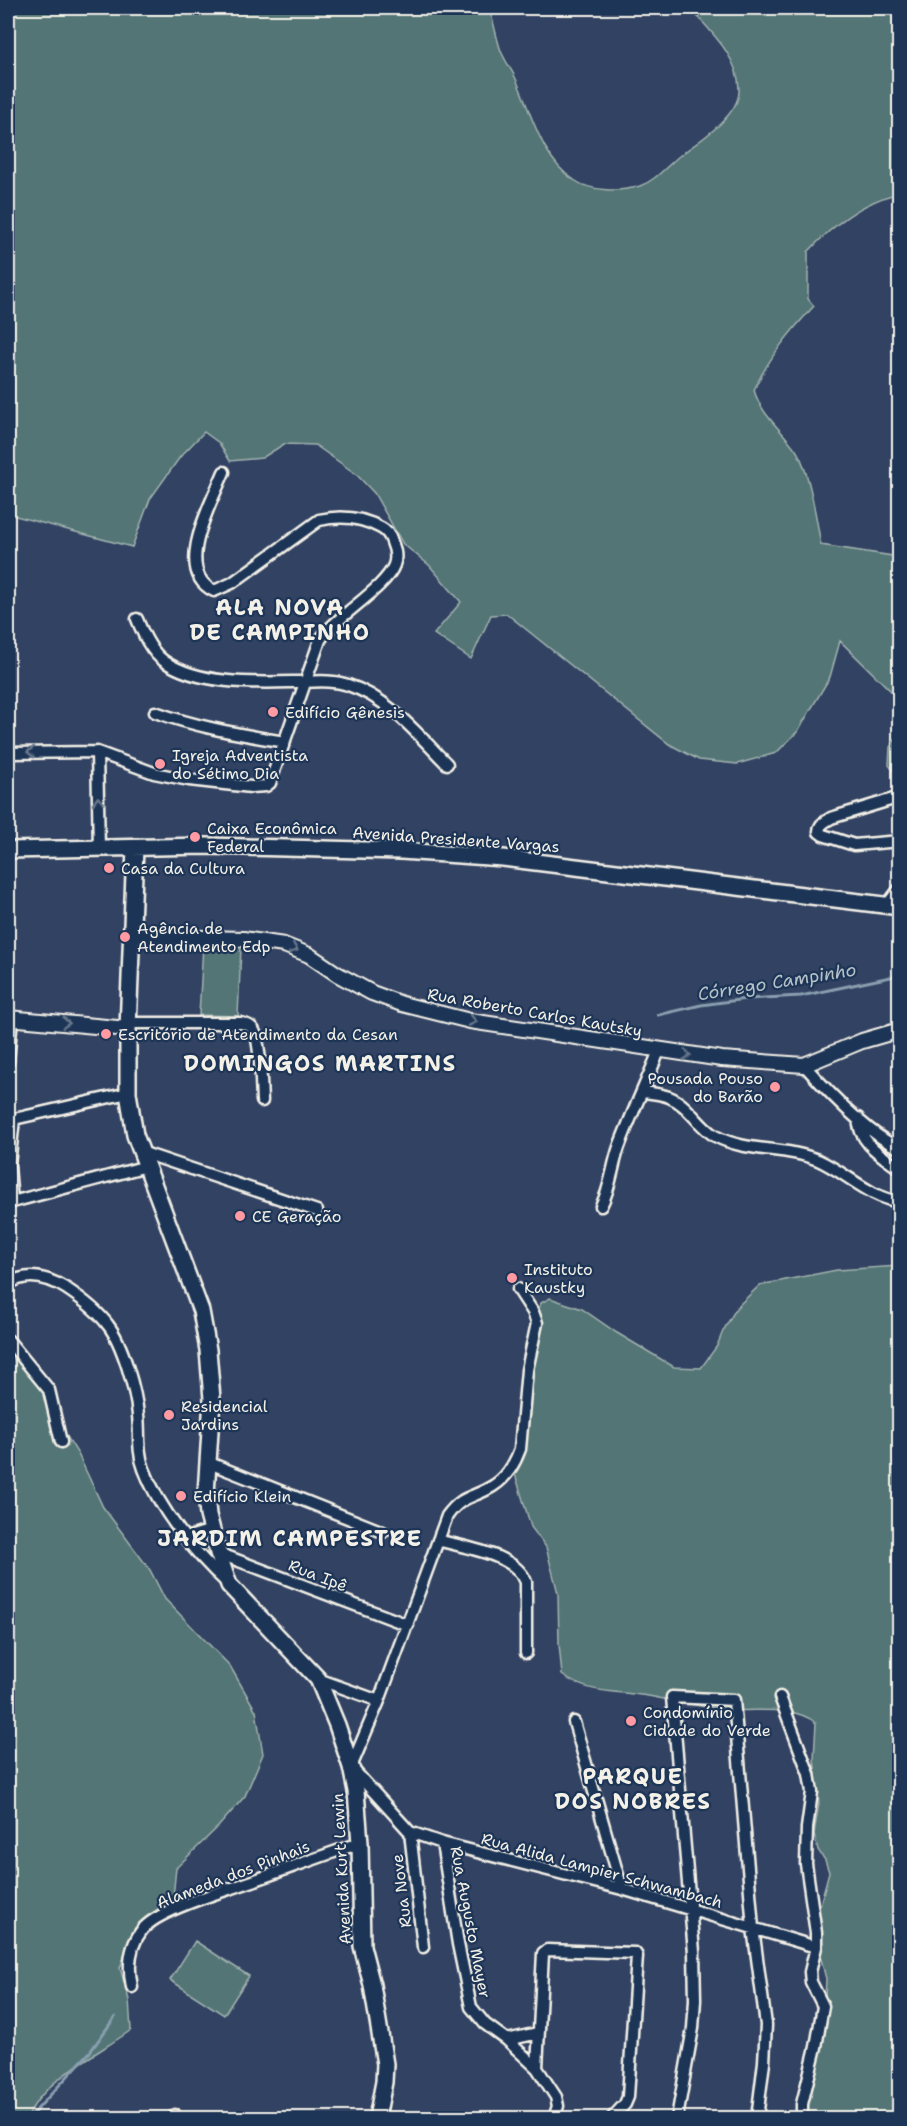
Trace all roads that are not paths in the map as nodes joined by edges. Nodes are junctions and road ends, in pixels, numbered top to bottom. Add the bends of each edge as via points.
1 (225, 472) dead end
2 (137, 620) dead end
3 (304, 682) junction
4 (155, 712) dead end
5 (285, 742) junction
6 (97, 752) junction
7 (8, 753) edge
8 (447, 764) dead end
9 (900, 797) edge
10 (900, 841) edge
11 (135, 848) junction
12 (99, 849) junction
13 (8, 850) edge
14 (900, 888) edge
15 (893, 906) edge
16 (132, 936) junction
17 (10, 1018) edge
18 (128, 1026) junction
19 (900, 1030) edge
20 (659, 1051) junction
21 (8, 1062) edge
22 (804, 1065) junction
23 (642, 1092) junction
24 (128, 1093) junction
25 (262, 1101) dead end
26 (11, 1118) edge
27 (858, 1118) junction
28 (900, 1149) edge
29 (141, 1152) junction
30 (147, 1166) junction
31 (900, 1169) edge
32 (900, 1202) edge
33 (601, 1206) dead end
34 (317, 1211) dead end
35 (8, 1284) edge
36 (518, 1289) dead end
37 (8, 1340) edge
38 (61, 1442) dead end
39 (207, 1462) junction
40 (212, 1530) junction
41 (383, 1532) dead end
42 (186, 1538) junction
43 (438, 1540) junction
44 (218, 1553) junction
45 (230, 1585) junction
46 (408, 1625) junction
47 (526, 1653) dead end
48 (318, 1679) junction
49 (780, 1697) dead end
50 (379, 1701) junction
51 (574, 1722) dead end
52 (351, 1767) junction
53 (410, 1832) junction
54 (360, 1843) junction
55 (442, 1843) junction
56 (622, 1889) junction
57 (690, 1909) junction
58 (753, 1928) junction
59 (423, 1947) dead end
60 (816, 1947) junction
61 (132, 1988) dead end
62 (538, 2033) junction
63 (507, 2040) junction
64 (537, 2068) junction
65 (377, 2118) edge
66 (554, 2118) edge
67 (612, 2118) edge
68 (677, 2118) edge
69 (757, 2118) edge
70 (802, 2118) edge

1 - 3 street via 195,545 198,576 214,591 232,584 319,520 351,517 371,522 386,530 392,542 394,566 365,598 326,631
2 - 3 street via 157,654 179,669 230,682
3 - 5 street
3 - 8 street via 332,681 365,693 395,712
4 - 5 street via 191,725
5 - 6 street via 272,779 266,786 251,787 154,773
6 -> 7 street
12 -> 6 street
9 - 10 street via 831,818 819,829 823,835 854,845
11 - 12 main road, Avenida Presidente Vargas
11 - 15 main road, Avenida Presidente Vargas via 401,851 503,858
11 - 16 main road, Avenida Kurt Lewin
12 - 13 main road, Avenida Presidente Vargas
14 - 15 street
16 - 18 main road, Avenida Kurt Lewin
16 -> 20 street, Rua Roberto Carlos Kautsky via 243,939 284,945 309,955 372,993 402,1004 470,1020
17 -> 18 street
17 - 21 street
18 - 24 main road, Avenida Kurt Lewin
18 - 25 street via 249,1025 257,1042
19 - 22 street
20 -> 22 street, Rua Roberto Carlos Kautsky
20 - 23 street, Rua Roberto Carlos Kautsky
22 - 27 street
23 - 32 street via 671,1097 716,1136 747,1148 801,1154 820,1161 871,1193
23 - 33 street, Rua Roberto Carlos Kautsky
24 - 26 street
24 - 29 main road, Avenida Kurt Lewin via 132,1126
26 - 30 street via 12,1203
27 - 28 street via 886,1143
27 - 31 street via 858,1130 865,1140
29 - 30 main road, Avenida Kurt Lewin
29 - 34 street
30 - 39 main road, Avenida Kurt Lewin via 201,1311 212,1399
35 - 42 street via 28,1276 59,1284 91,1306 109,1326 136,1395 139,1452 144,1468 152,1488
36 - 43 street via 537,1323 527,1370 518,1455 493,1486 455,1504
37 - 38 street via 49,1390
39 - 40 main road, Avenida Kurt Lewin via 206,1494
39 - 41 street
40 - 42 street
40 - 44 main road, Avenida Kurt Lewin
42 - 45 street
43 - 46 street
43 - 47 street via 507,1560 524,1574
44 - 45 main road, Avenida Kurt Lewin
44 - 46 street, Rua Ipê
45 - 48 main road, Avenida Kurt Lewin
46 - 50 street
48 - 50 street
48 - 52 main road, Avenida Kurt Lewin
49 - 60 street via 812,1792 806,1864
50 - 52 street
51 - 56 street
52 - 53 street, Rua Augusto Mayer
52 - 54 main road, Avenida Kurt Lewin
53 - 55 street, Rua Augusto Mayer
53 - 59 street, Rua Nove
54 - 61 street, Alameda dos Pinhais via 156,1919 141,1931 132,1951
54 - 65 main road, Avenida Kurt Lewin via 362,1946 385,2064
55 - 56 street, Rua Alida Lampier Schwambach
55 - 63 street, Rua Augusto Mayer via 471,2007 485,2024
56 - 57 street, Rua Alida Lampier Schwambach
57 - 58 street, Rua Alida Lampier Schwambach
57 - 58 street via 672,1697 734,1700
57 - 68 street via 693,2028
58 - 60 street, Rua Alida Lampier Schwambach
58 - 69 street via 766,2025
60 - 70 street via 811,1982 823,2007
62 - 63 street
62 - 64 street
62 - 67 street via 543,1953 630,1952 637,1956 628,2097
63 - 64 street, Rua Augusto Mayer
64 - 66 street, Rua Augusto Mayer via 556,2097

